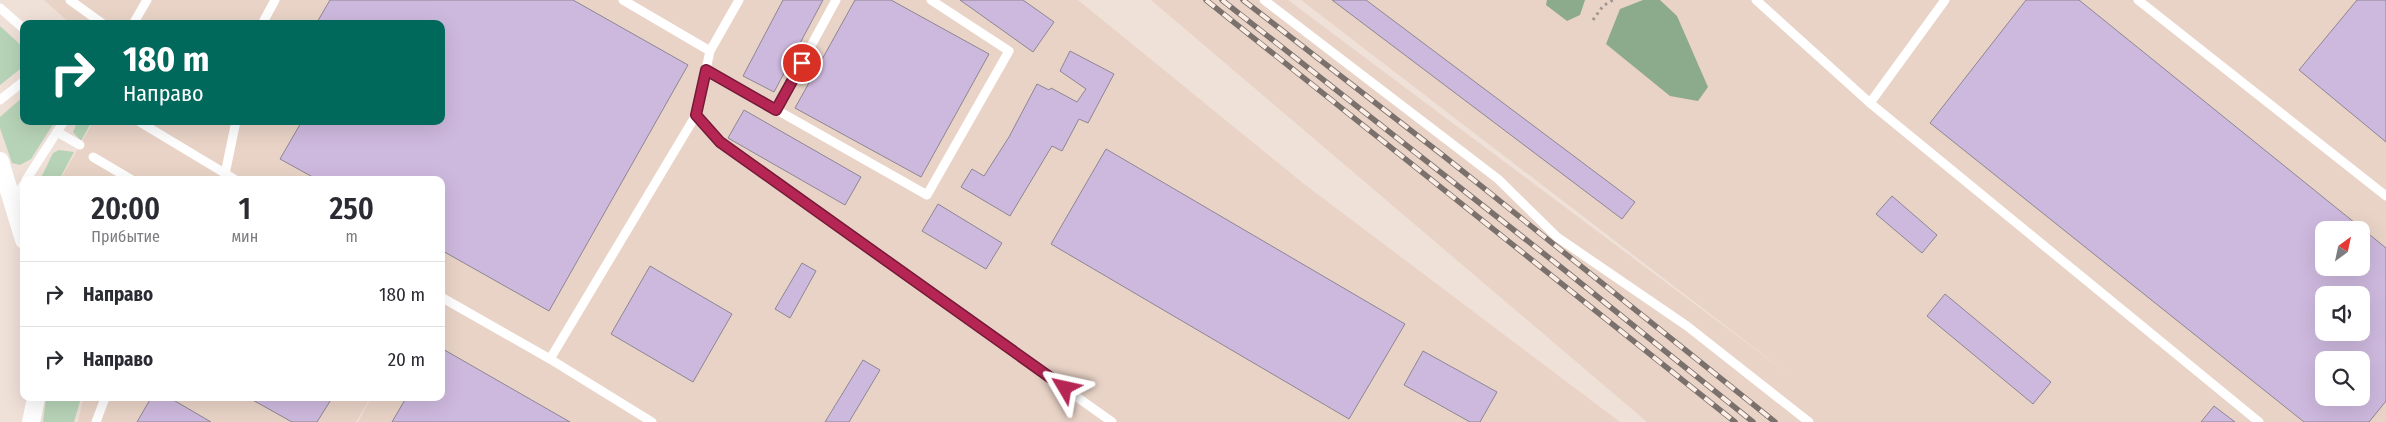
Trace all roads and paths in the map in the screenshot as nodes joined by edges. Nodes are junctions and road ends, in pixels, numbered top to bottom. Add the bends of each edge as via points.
1 (70, 0) edge
2 (147, 0) edge
3 (275, 0) edge
4 (623, 0) edge
5 (739, 0) edge
6 (836, 0) edge
7 (931, 0) edge
8 (1264, 0) edge
9 (1613, 0) edge
10 (1756, 0) edge
11 (1946, 0) edge
12 (2138, 0) edge
13 (0, 8) edge
14 (98, 20) edge
15 (135, 20) edge
16 (264, 20) edge
17 (1593, 20) dead end
18 (20, 26) edge
19 (710, 50) junction
20 (706, 70) junction
21 (20, 84) edge
22 (0, 100) edge
23 (1870, 103) junction
24 (776, 110) junction
25 (696, 115) junction
26 (61, 125) edge
27 (145, 125) edge
28 (235, 125) edge
29 (57, 132) junction
30 (80, 145) dead end
31 (93, 157) dead end
32 (0, 161) edge
33 (225, 174) junction
34 (29, 176) edge
35 (125, 176) edge
36 (229, 176) edge
37 (20, 190) edge
38 (2386, 196) edge
39 (13, 201) junction
40 (20, 226) edge
41 (445, 299) edge
42 (550, 359) junction
43 (35, 401) edge
44 (104, 401) edge
45 (31, 422) edge
46 (96, 422) edge
47 (652, 422) edge
48 (1112, 422) edge
49 (1809, 422) edge
50 (2259, 422) edge

1 - 14 lane
2 - 15 lane
3 - 16 lane
4 - 19 lane
5 - 19 lane
6 - 24 lane
7 - 24 lane via 1009,51 927,195
8 - 49 lane via 1498,179 1557,237 1688,326
9 - 17 path via 1603,6
10 - 23 lane
11 - 23 lane
12 - 38 lane
13 - 18 lane
19 - 20 lane
20 - 24 lane
20 - 25 lane
21 - 22 lane
23 - 50 lane
25 - 42 lane
25 - 48 lane via 720,142
26 - 29 lane
27 - 33 lane
28 - 33 lane
29 - 30 lane
29 - 34 lane
31 - 35 lane
32 - 39 street
33 - 36 lane
37 - 39 lane
39 - 40 street
41 - 42 lane
42 - 47 lane
43 - 45 street
44 - 46 lane

